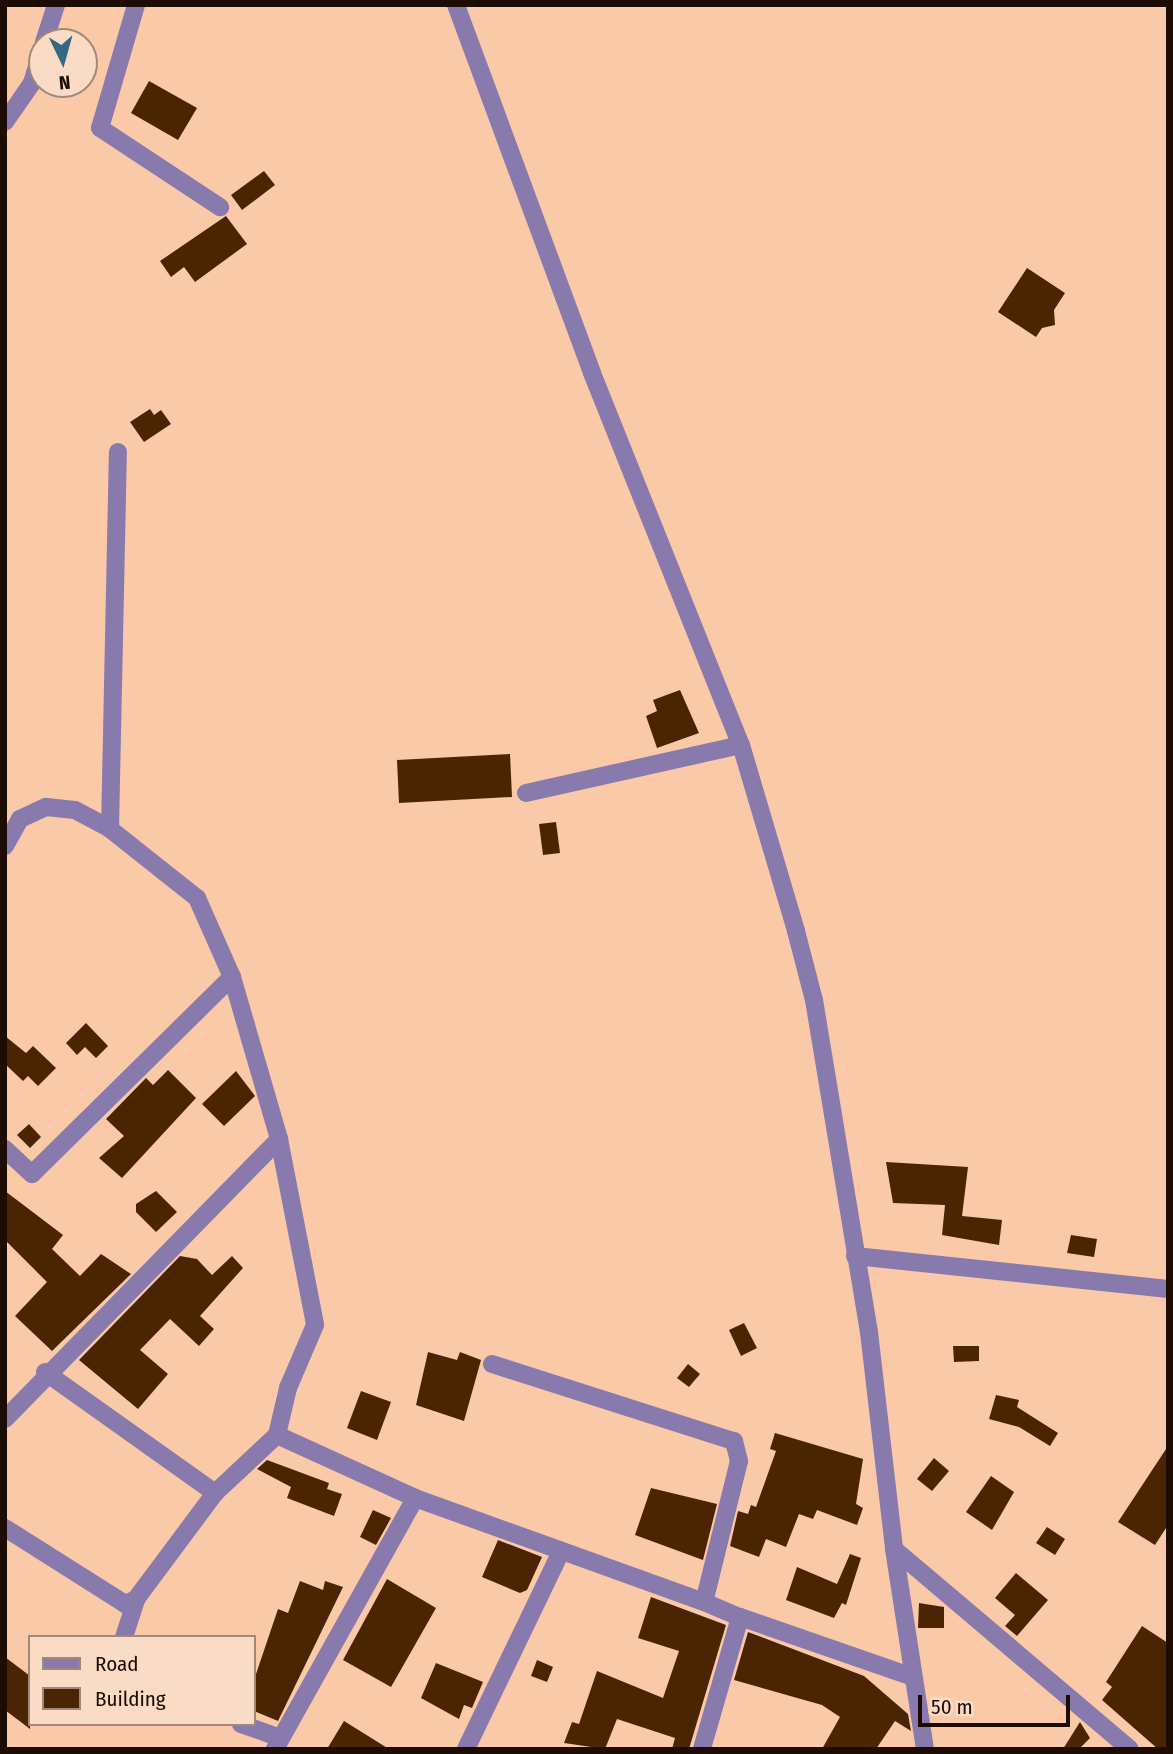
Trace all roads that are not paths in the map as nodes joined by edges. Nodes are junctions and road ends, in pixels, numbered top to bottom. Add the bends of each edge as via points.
1 (56, 5) edge
2 (136, 5) edge
3 (456, 5) edge
4 (49, 28) edge
5 (28, 89) edge
6 (5, 122) edge
7 (220, 207) dead end
8 (118, 452) dead end
9 (741, 745) junction
10 (526, 793) dead end
11 (110, 829) junction
12 (5, 846) edge
13 (232, 977) junction
14 (279, 1139) junction
15 (5, 1149) edge
16 (855, 1256) junction
17 (1168, 1289) edge
18 (492, 1364) dead end
19 (46, 1372) junction
20 (5, 1419) edge
21 (277, 1435) junction
22 (215, 1493) junction
23 (415, 1498) junction
24 (5, 1528) edge
25 (894, 1549) junction
26 (561, 1552) junction
27 (136, 1599) junction
28 (704, 1602) junction
29 (740, 1617) junction
30 (125, 1635) edge
31 (913, 1677) junction
32 (245, 1726) edge
33 (278, 1743) edge
34 (466, 1749) edge
35 (702, 1749) edge
36 (925, 1749) edge
37 (1130, 1749) edge

1 - 4 street
2 - 7 street via 100,128
3 - 9 street via 592,373
5 - 6 street
8 - 11 street
9 - 10 street
9 - 16 street via 814,1000
11 - 12 street via 75,810 46,807 20,818
11 - 13 street via 197,898
13 - 14 street
13 - 15 street via 32,1174
14 - 19 street
14 - 21 street via 315,1325 288,1388
16 - 17 street
16 - 25 street via 869,1332
18 - 28 street via 734,1441 739,1461
19 - 20 street
19 - 22 street
21 - 22 street
21 - 23 street
22 - 27 street
23 - 26 street
23 - 33 street
24 - 27 street via 110,1599 125,1604
25 - 31 street
25 - 37 street
26 - 28 street
26 - 34 street
27 - 30 street
28 - 29 street
29 - 31 street
29 - 35 street
31 - 36 street
32 - 33 street

